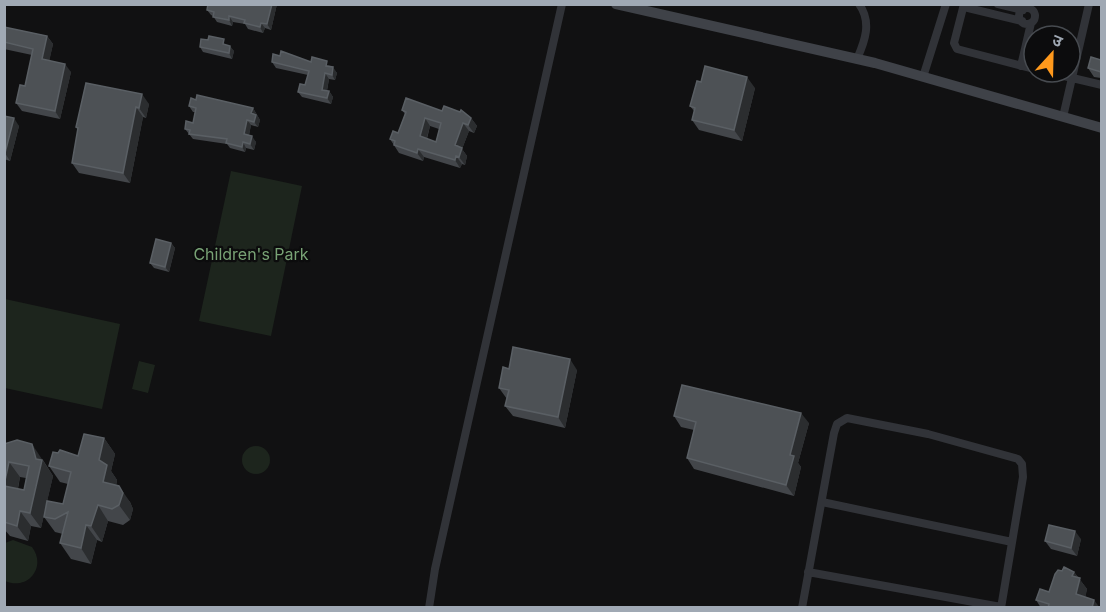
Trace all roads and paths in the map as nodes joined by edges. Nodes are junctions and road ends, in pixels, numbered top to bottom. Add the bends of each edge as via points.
1 (562, 4) edge
2 (616, 4) edge
3 (859, 4) edge
4 (946, 4) edge
5 (998, 4) edge
6 (1089, 4) edge
7 (964, 6) edge
8 (1030, 8) edge
9 (1026, 22) junction
10 (1082, 33) edge
11 (857, 59) junction
12 (1021, 66) joint
13 (923, 77) junction
14 (1082, 81) edge
15 (1070, 84) edge
16 (1101, 86) edge
17 (1063, 117) junction
18 (1101, 128) edge
19 (822, 502) junction
20 (1012, 542) junction
21 (808, 572) junction
22 (1000, 607) edge
23 (429, 608) edge
24 (802, 608) edge

1 - 23 street
2 - 11 street
3 - 11 street via 867,33
4 - 13 street
5 - 8 street
6 - 10 street
7 - 9 street
7 - 12 street via 955,47
8 - 9 street via 1035,17
8 - 9 street via 1020,16
9 - 12 street
11 - 13 street
13 - 17 street
14 - 16 street
15 - 17 street
17 - 18 street
19 - 20 street
19 - 20 street via 837,424 847,418 864,420 1018,459 1023,477
19 - 21 street
20 - 22 street
21 - 22 street
21 - 24 street

